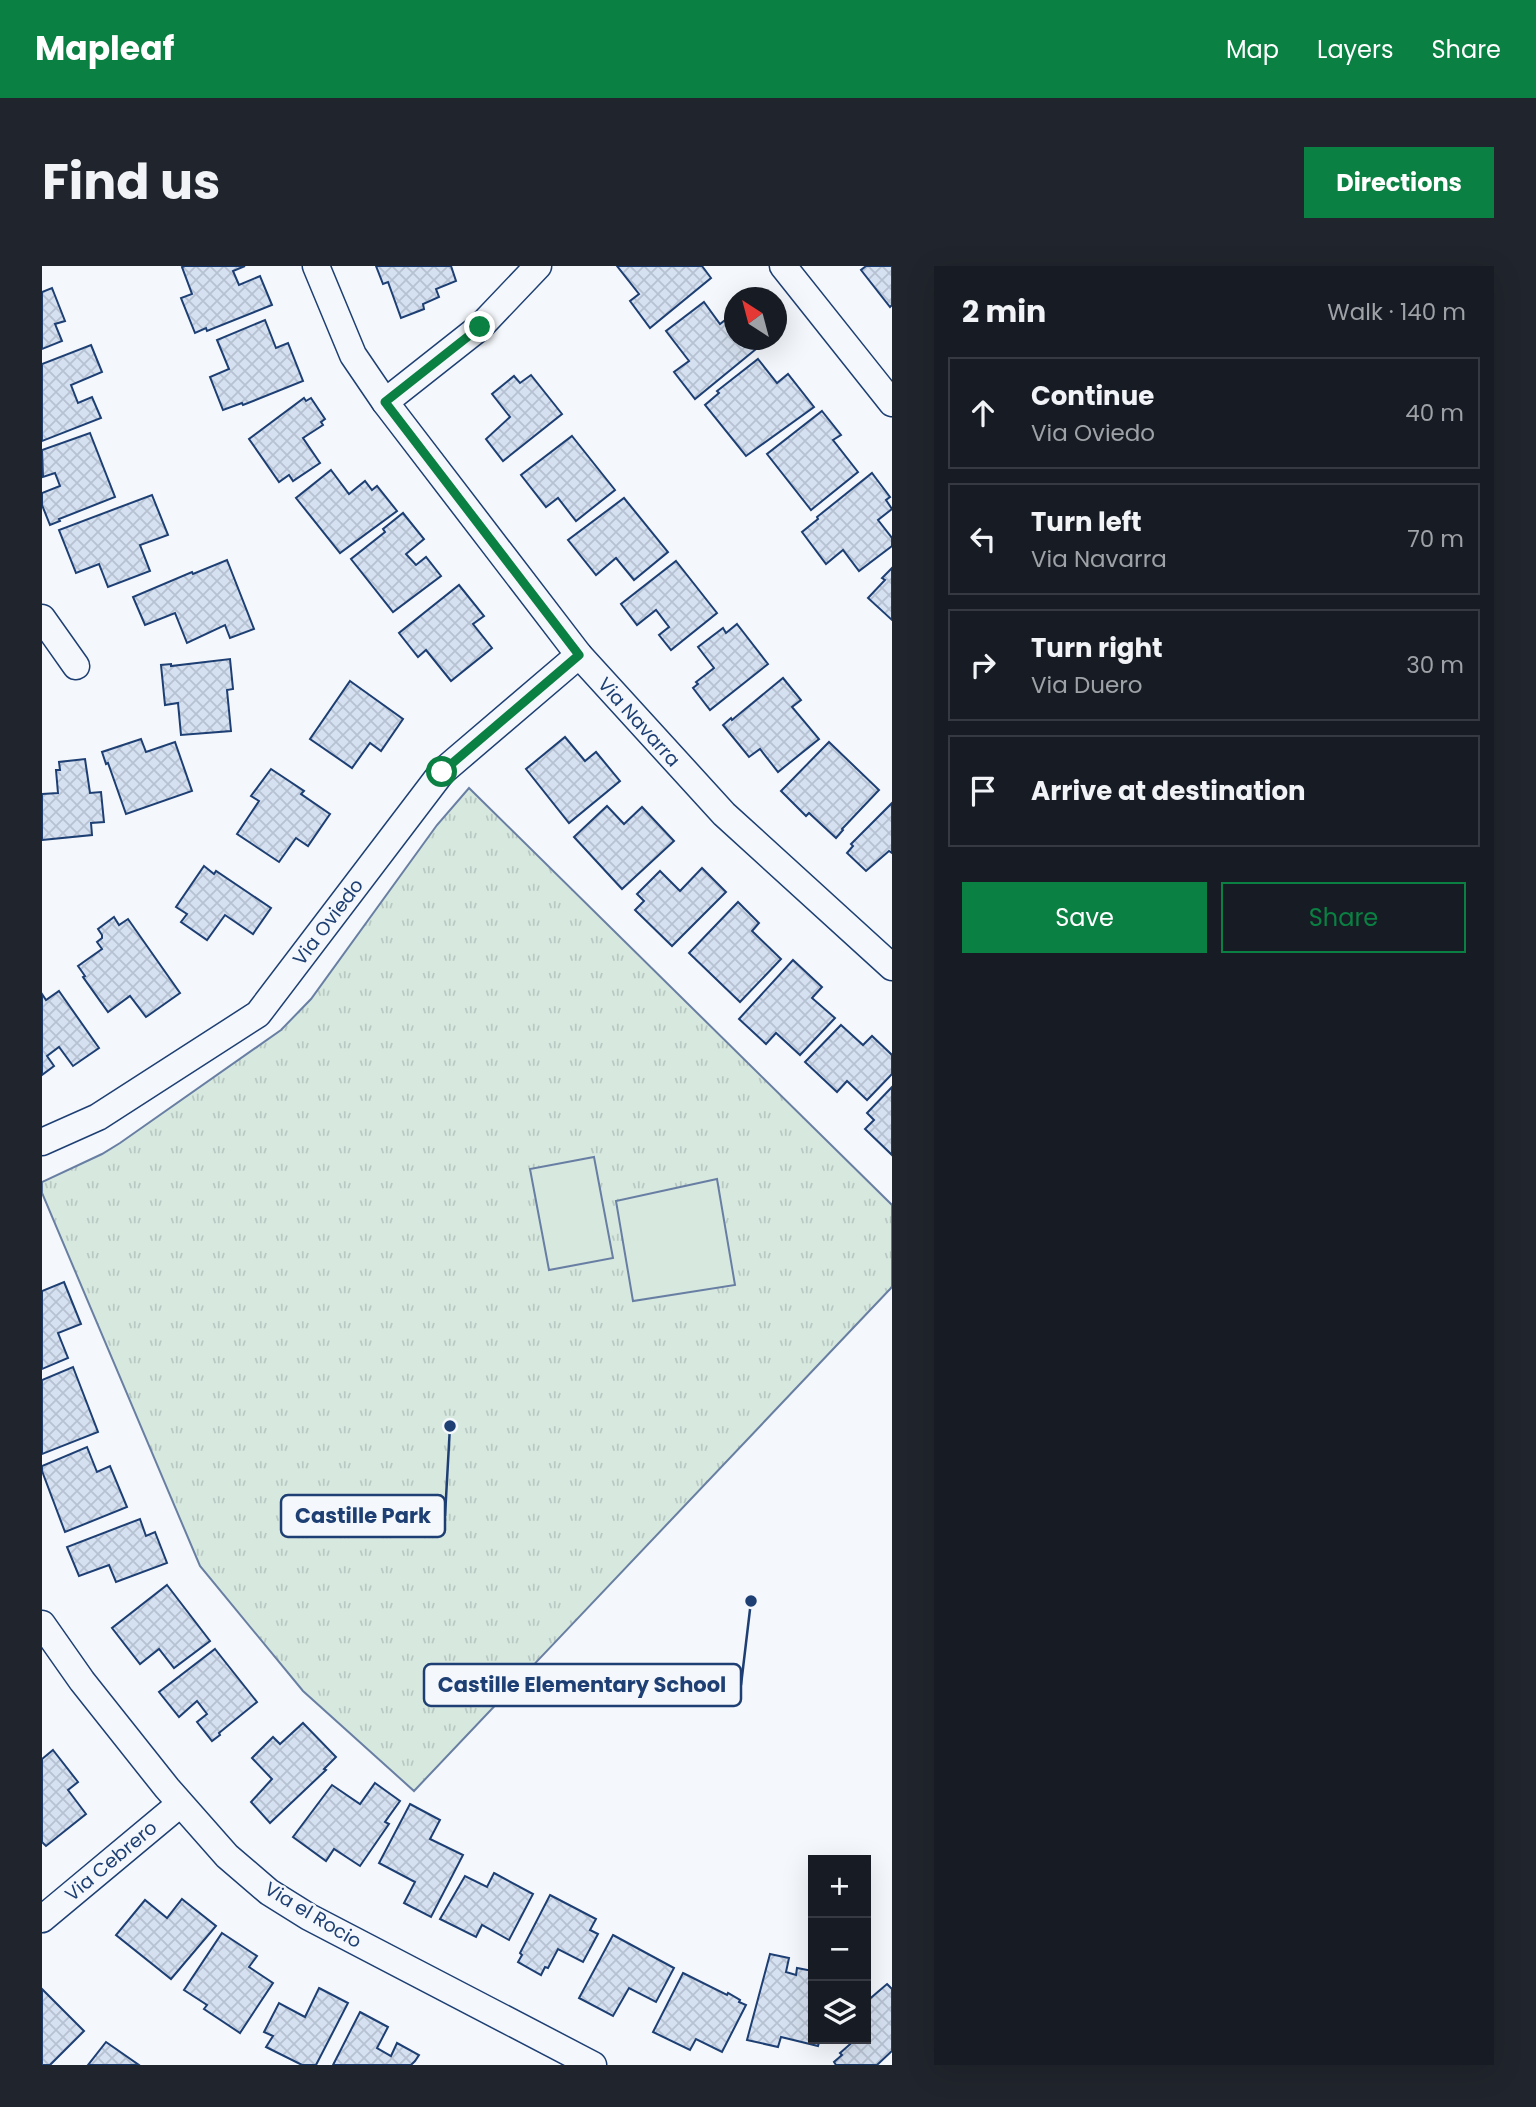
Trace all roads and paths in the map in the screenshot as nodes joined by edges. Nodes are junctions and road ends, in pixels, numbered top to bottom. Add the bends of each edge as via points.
1 (316, 266) edge
2 (538, 266) edge
3 (783, 266) edge
4 (385, 402) junction
5 (892, 403) edge
6 (42, 618) edge
7 (579, 655) junction
8 (76, 666) dead end
9 (892, 967) edge
10 (42, 1142) edge
11 (42, 1625) edge
12 (180, 1804) junction
13 (42, 1919) edge
14 (593, 2065) edge

1 - 4 street, Via Navarra via 353,355
2 - 4 street via 480,327
3 - 5 street
4 - 7 street, Via Navarra
6 - 8 street
7 - 9 street, Via Navarra via 724,814
7 - 10 street, Via Oviedo via 442,772 258,1014 98,1117
11 - 12 street, Via el Rocio
12 - 13 street, Via Cebrero
12 - 14 street, Via el Rocio via 227,1856 269,1892

